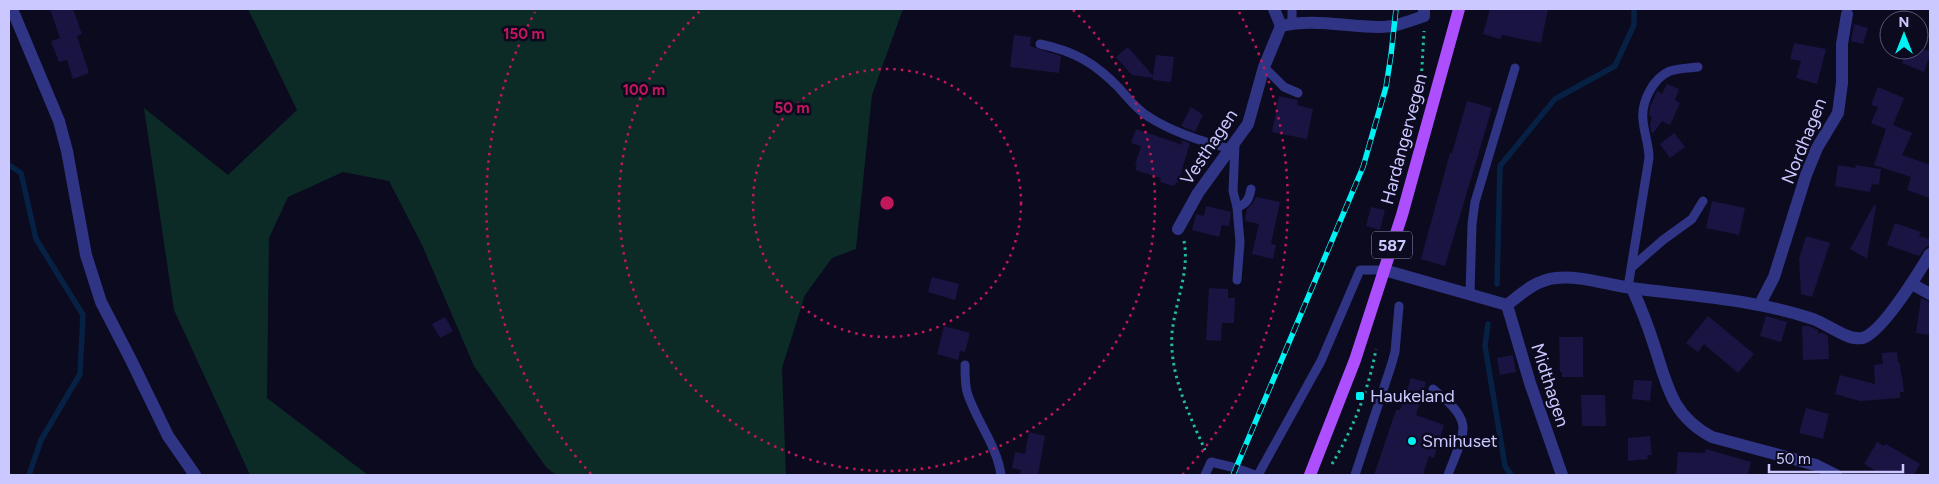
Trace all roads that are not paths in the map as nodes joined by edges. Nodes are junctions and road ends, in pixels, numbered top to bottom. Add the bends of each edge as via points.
1 (12, 9) edge
2 (1274, 9) edge
3 (1292, 9) edge
4 (1459, 9) edge
5 (1424, 12) edge
6 (1847, 14) dead end
7 (1287, 24) junction
8 (1040, 44) dead end
9 (1264, 67) junction
10 (1698, 67) dead end
11 (1515, 68) dead end
12 (1298, 93) dead end
13 (1233, 146) junction
14 (1251, 189) dead end
15 (1703, 201) dead end
16 (1237, 207) junction
17 (1178, 229) road end
18 (1930, 254) edge
19 (1632, 268) junction
20 (1384, 270) junction
21 (1237, 280) dead end
22 (1912, 284) junction
23 (1630, 288) junction
24 (1470, 293) junction
25 (1930, 294) edge
26 (1760, 304) junction
27 (1507, 305) junction
28 (1399, 306) dead end
29 (964, 365) dead end
30 (1433, 389) dead end
31 (195, 475) edge
32 (1001, 475) edge
33 (1205, 475) edge
34 (1257, 475) edge
35 (1310, 475) edge
36 (1355, 475) edge
37 (1448, 475) edge
38 (1562, 475) edge
39 (1836, 475) edge

1 - 31 street via 59,120 86,255 101,302 168,436
2 - 7 street
3 - 7 lane
4 - 20 main road, Hardangervegen / 587
5 - 7 street via 1395,25 1380,27 1307,22
6 - 26 street, Nordhagen via 1838,113 1817,148 1774,277
7 - 9 street, Vesthagen
8 - 13 lane via 1068,51 1086,60 1102,71 1148,117 1197,139
9 - 12 lane via 1284,86
9 - 13 street, Vesthagen via 1248,124
10 - 19 lane via 1671,71 1662,76 1645,102 1642,116 1649,158
11 - 24 lane via 1475,202
13 - 16 lane via 1233,192
13 - 17 street, Vesthagen via 1198,193
14 - 16 lane via 1249,199
15 - 19 lane via 1692,219
16 - 21 lane via 1240,242
18 - 22 street
19 - 23 lane
20 - 24 street
20 - 34 lane via 1360,270 1321,361
20 - 35 main road, Hardangervegen / 587 via 1355,360
22 - 25 street
22 - 26 street via 1879,326 1861,338 1845,336 1811,318
23 - 26 street
23 - 27 street via 1556,278 1528,288
23 - 39 street via 1647,324 1671,396 1696,429 1712,437 1816,465
24 - 27 street
27 - 38 street, Midthagen
28 - 36 lane via 1391,366
29 - 32 lane via 966,390 992,445
30 - 37 lane via 1459,416 1462,426
33 - 34 lane via 1211,462

